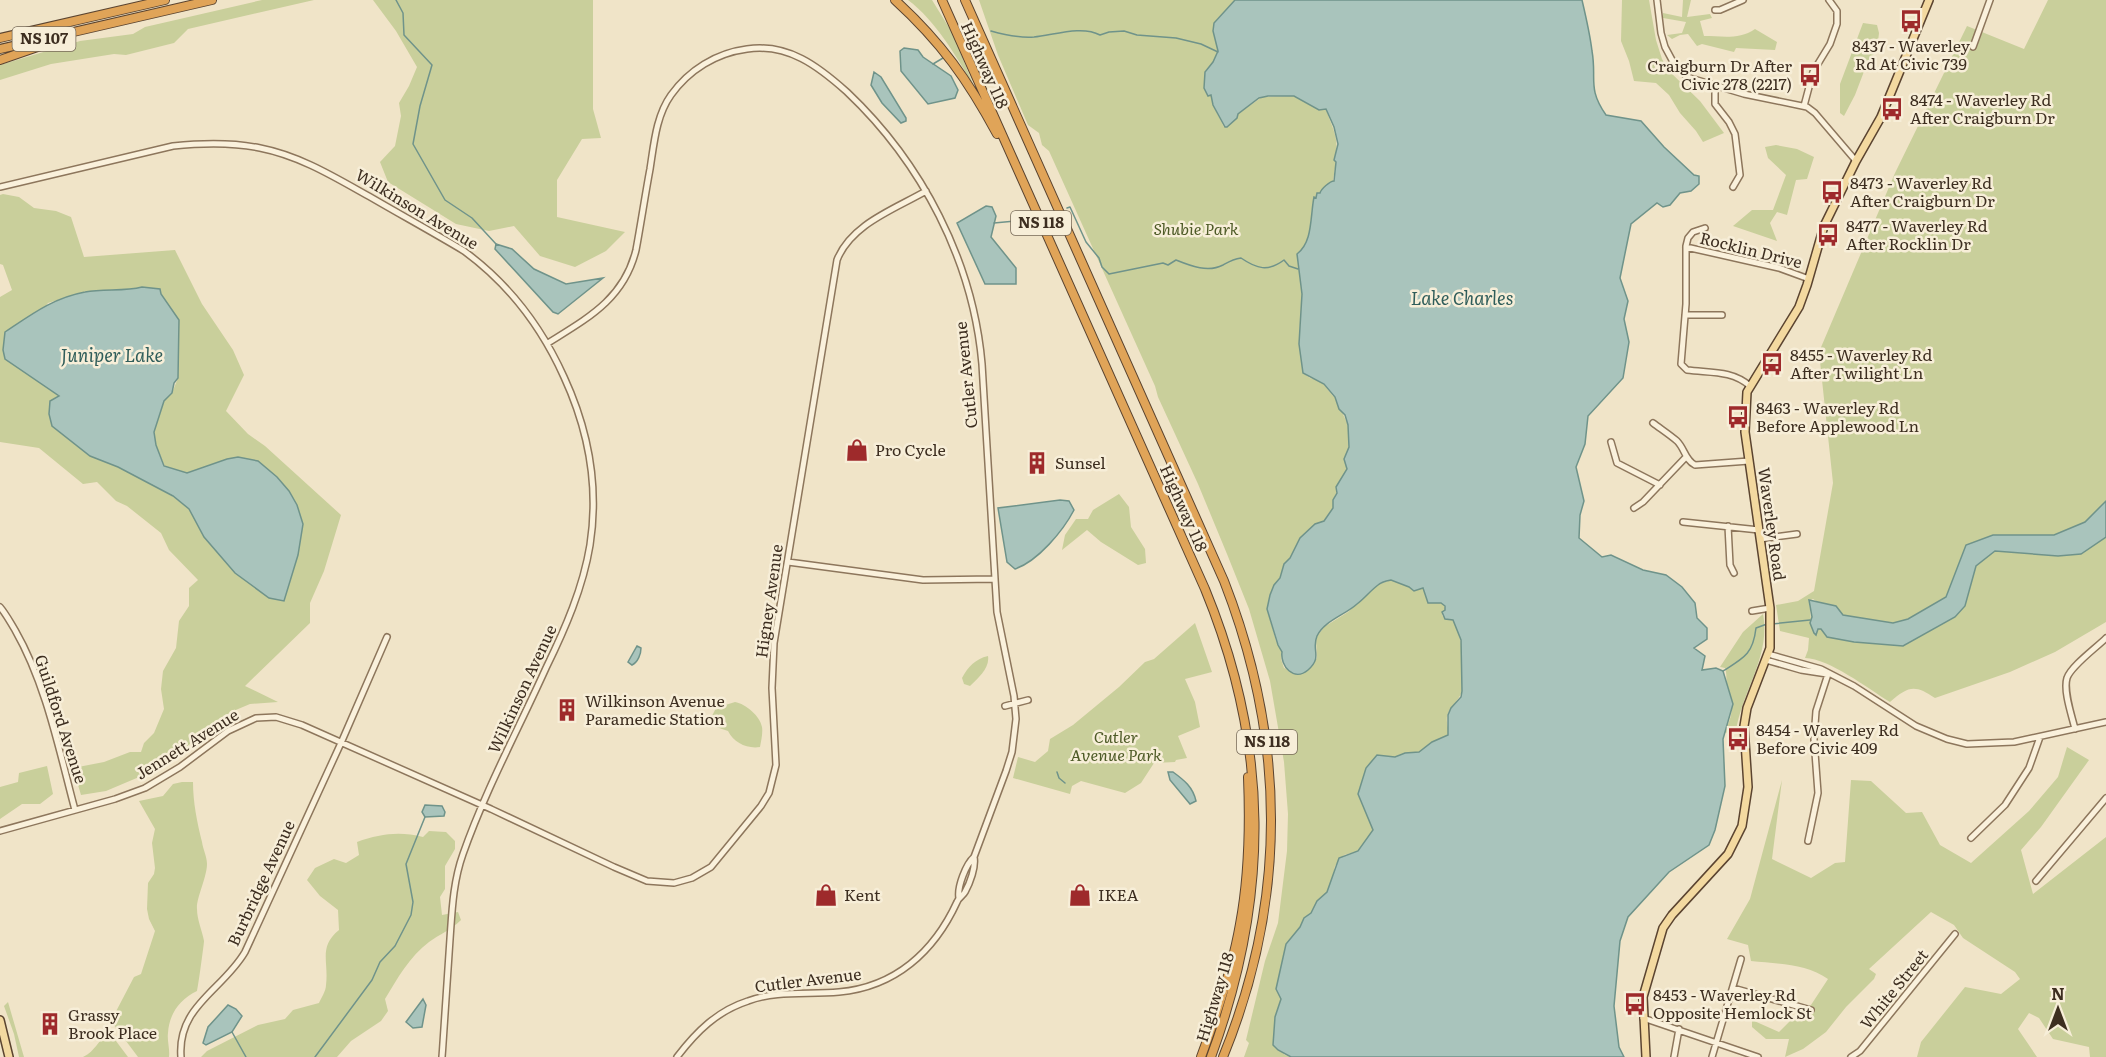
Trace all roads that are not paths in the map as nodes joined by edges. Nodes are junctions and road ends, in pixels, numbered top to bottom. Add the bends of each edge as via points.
1 (165, 0) edge
2 (212, 0) edge
3 (895, 0) edge
4 (942, 0) edge
5 (966, 0) edge
6 (1657, 0) edge
7 (1743, 0) edge
8 (1829, 0) edge
9 (1929, 0) edge
10 (1990, 0) edge
11 (1715, 10) dead end
12 (89, 29) junction
13 (0, 38) edge
14 (1973, 47) dead end
15 (0, 49) edge
16 (0, 60) edge
17 (1715, 86) junction
18 (1804, 106) junction
19 (1856, 161) junction
20 (0, 187) edge
21 (1733, 187) dead end
22 (926, 191) junction
23 (1705, 228) dead end
24 (1051, 246) junction
25 (1686, 247) junction
26 (1809, 279) junction
27 (1685, 315) junction
28 (1722, 315) dead end
29 (548, 343) junction
30 (1750, 386) junction
31 (1653, 423) dead end
32 (1611, 442) dead end
33 (1686, 457) junction
34 (1749, 460) junction
35 (1660, 485) junction
36 (1634, 508) dead end
37 (1683, 522) dead end
38 (1728, 526) junction
39 (1759, 530) junction
40 (1797, 534) dead end
41 (1760, 539) junction
42 (788, 562) junction
43 (1734, 573) dead end
44 (995, 579) junction
45 (0, 607) edge
46 (1770, 608) junction
47 (1752, 611) dead end
48 (387, 637) dead end
49 (2106, 638) edge
50 (1767, 657) junction
51 (1828, 674) junction
52 (1028, 700) dead end
53 (1015, 703) junction
54 (1005, 706) dead end
55 (1245, 719) junction
56 (2106, 722) edge
57 (2075, 729) junction
58 (2040, 737) junction
59 (341, 743) junction
60 (2106, 798) edge
61 (483, 806) junction
62 (75, 810) junction
63 (0, 831) edge
64 (1971, 838) dead end
65 (1808, 841) dead end
66 (2036, 881) dead end
67 (1955, 934) dead end
68 (1741, 959) dead end
69 (1733, 988) junction
70 (1811, 1010) dead end
71 (1643, 1018) junction
72 (0, 1020) edge
73 (1679, 1029) junction
74 (1717, 1043) junction
75 (9, 1057) edge
76 (181, 1057) edge
77 (442, 1057) edge
78 (676, 1057) edge
79 (1201, 1057) edge
80 (1210, 1057) edge
81 (1225, 1057) edge
82 (1646, 1057) edge
83 (1674, 1057) edge
84 (1712, 1057) edge
85 (1758, 1057) edge
86 (1851, 1057) edge

1 - 13 highway, NS 107
2 - 12 highway, NS 107
3 - 24 highway via 929,32 964,76
4 - 24 highway, Highway 118 / NS 118
5 - 81 highway, Highway 118 / NS 118 via 1230,597 1259,694 1274,793 1275,834 1268,913 1250,990
6 - 17 street via 1661,37 1672,60 1687,77
7 - 11 street
8 - 18 street via 1837,11 1837,24 1813,72
9 - 19 main road, Waverley Road via 1891,96
10 - 14 street
12 - 15 highway, NS 107
12 - 16 highway
17 - 18 street
17 - 21 street via 1715,104 1735,134 1740,175
18 - 19 street via 1815,113
19 - 26 main road, Waverley Road via 1824,226
20 - 29 street, Wilkinson Avenue via 173,146 226,144 281,153 344,182 464,251 516,298
22 - 29 street, Cutler Avenue via 893,141 861,105 816,66 795,54 769,48 727,53 691,74 671,95 661,114 636,250 623,283 611,299
22 - 42 street, Higney Avenue via 857,232 837,260
22 - 44 street, Cutler Avenue via 960,266 979,339
23 - 25 street via 1691,234
24 - 55 highway, Highway 118 / NS 118 via 1215,613
25 - 26 street, Rocklin Drive via 1779,268
25 - 27 street
26 - 30 main road, Waverley Road via 1799,307
27 - 28 street
27 - 30 street via 1681,360 1684,369 1732,375
29 - 61 street, Wilkinson Avenue via 584,427 592,488 591,540 567,622
30 - 34 main road, Waverley Road via 1745,412
31 - 33 street via 1678,442
32 - 35 street via 1617,463
33 - 34 street via 1699,466
33 - 35 street
34 - 39 main road, Waverley Road
35 - 36 street
37 - 38 street
38 - 39 street
38 - 43 street
39 - 41 main road, Waverley Road
40 - 41 street
41 - 46 main road, Waverley Road
42 - 44 street via 923,580
42 - 61 street, Higney Avenue via 772,664 776,762 773,781 761,807 711,867 684,881 647,881
44 - 53 street, Cutler Avenue via 998,623
45 - 62 street, Guildford Avenue via 35,674
46 - 47 street
46 - 50 main road, Waverley Road
48 - 59 street, Burbridge Avenue
49 - 57 street via 2067,678
50 - 51 street
50 - 71 main road, Waverley Road via 1744,726 1748,787 1742,826 1728,854 1662,928 1644,991
51 - 58 street via 1947,739 1997,744
51 - 65 street via 1816,711 1818,792
52 - 53 street
53 - 54 street
53 - 78 street, Cutler Avenue via 1012,752 959,898 933,943 903,970 872,985 838,992 772,995 737,1005 705,1025
55 - 79 highway via 1249,818 1242,910 1226,984
55 - 80 highway, Highway 118 / NS 118 via 1255,818 1252,888 1241,961
56 - 57 street
57 - 58 street
58 - 64 street via 2029,768 2005,806
59 - 61 street, Jennett Avenue
59 - 62 street, Jennett Avenue via 287,719 256,718 233,728 145,788
59 - 76 street, Burbridge Avenue via 245,952 186,1021
60 - 66 street
61 - 77 street, Wilkinson Avenue via 455,886
62 - 63 street, Jennett Avenue
67 - 86 street, White Street
68 - 69 street
69 - 70 street
69 - 74 street
71 - 73 street
71 - 82 main road, Waverley Road
72 - 75 main road
73 - 74 street
73 - 83 street
74 - 84 street
74 - 85 street

